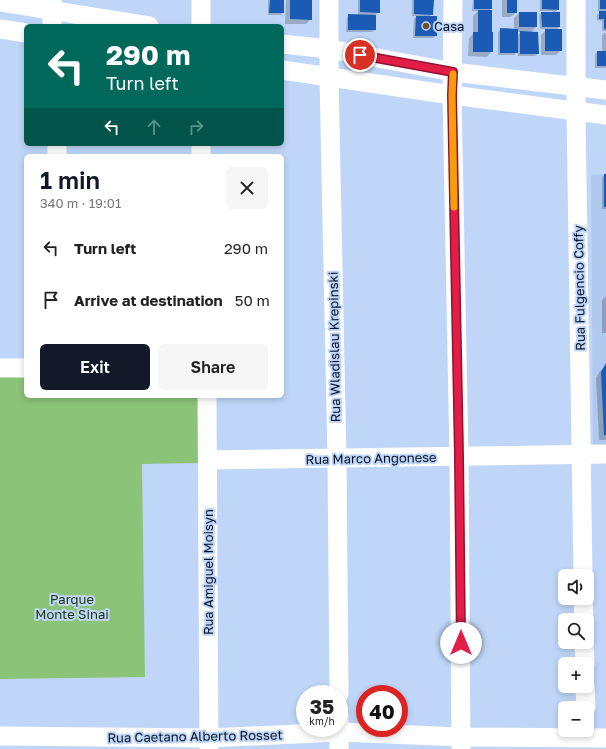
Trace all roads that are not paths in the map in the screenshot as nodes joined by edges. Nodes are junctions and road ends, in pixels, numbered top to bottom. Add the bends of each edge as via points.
1 (201, 0) edge
2 (329, 0) edge
3 (453, 0) edge
4 (576, 0) edge
5 (0, 2) edge
6 (52, 12) edge
7 (135, 24) edge
8 (201, 24) edge
9 (0, 29) edge
10 (24, 33) edge
11 (284, 44) edge
12 (329, 49) junction
13 (284, 70) edge
14 (453, 72) junction
15 (329, 76) junction
16 (576, 87) junction
17 (606, 90) edge
18 (452, 95) junction
19 (576, 112) junction
20 (606, 115) edge
21 (0, 368) edge
22 (24, 368) edge
23 (207, 398) edge
24 (581, 454) junction
25 (606, 454) edge
26 (459, 456) junction
27 (337, 459) junction
28 (208, 460) junction
29 (583, 569) edge
30 (339, 685) edge
31 (0, 736) edge
32 (606, 738) edge
33 (586, 739) edge
34 (339, 741) edge
35 (72, 743) edge
36 (209, 743) edge
37 (461, 743) edge

1 - 8 street
2 - 12 street, Rua Wladislau Krepinski
3 - 14 street
4 - 16 street, Rua Fulgencio Coffy
5 - 6 street
6 - 7 street
9 - 10 street
11 - 12 street
12 - 14 street
12 - 15 street, Rua Wladislau Krepinski
13 - 15 street
14 - 16 street
14 - 18 street
15 - 18 street
15 - 27 street, Rua Wladislau Krepinski
16 - 17 street
16 - 19 street, Rua Fulgencio Coffy
18 - 19 street
18 - 26 street
19 - 20 street
19 - 24 street, Rua Fulgencio Coffy
21 - 22 street
23 - 28 street, Rua Amiguel Moisyn
24 - 25 street, Rua Marco Angonese
24 - 26 street, Rua Marco Angonese
24 - 29 street, Rua Fulgencio Coffy
26 - 27 street, Rua Marco Angonese
26 - 37 street
27 - 28 street, Rua Marco Angonese
27 - 30 street, Rua Wladislau Krepinski
28 - 36 street, Rua Amiguel Moisyn
31 - 35 street, Rua Caetano Alberto Rosset
32 - 33 street, Rua Caetano Alberto Rosset
33 - 37 street, Rua Caetano Alberto Rosset
34 - 36 street, Rua Caetano Alberto Rosset
34 - 37 street, Rua Caetano Alberto Rosset
35 - 36 street, Rua Caetano Alberto Rosset

